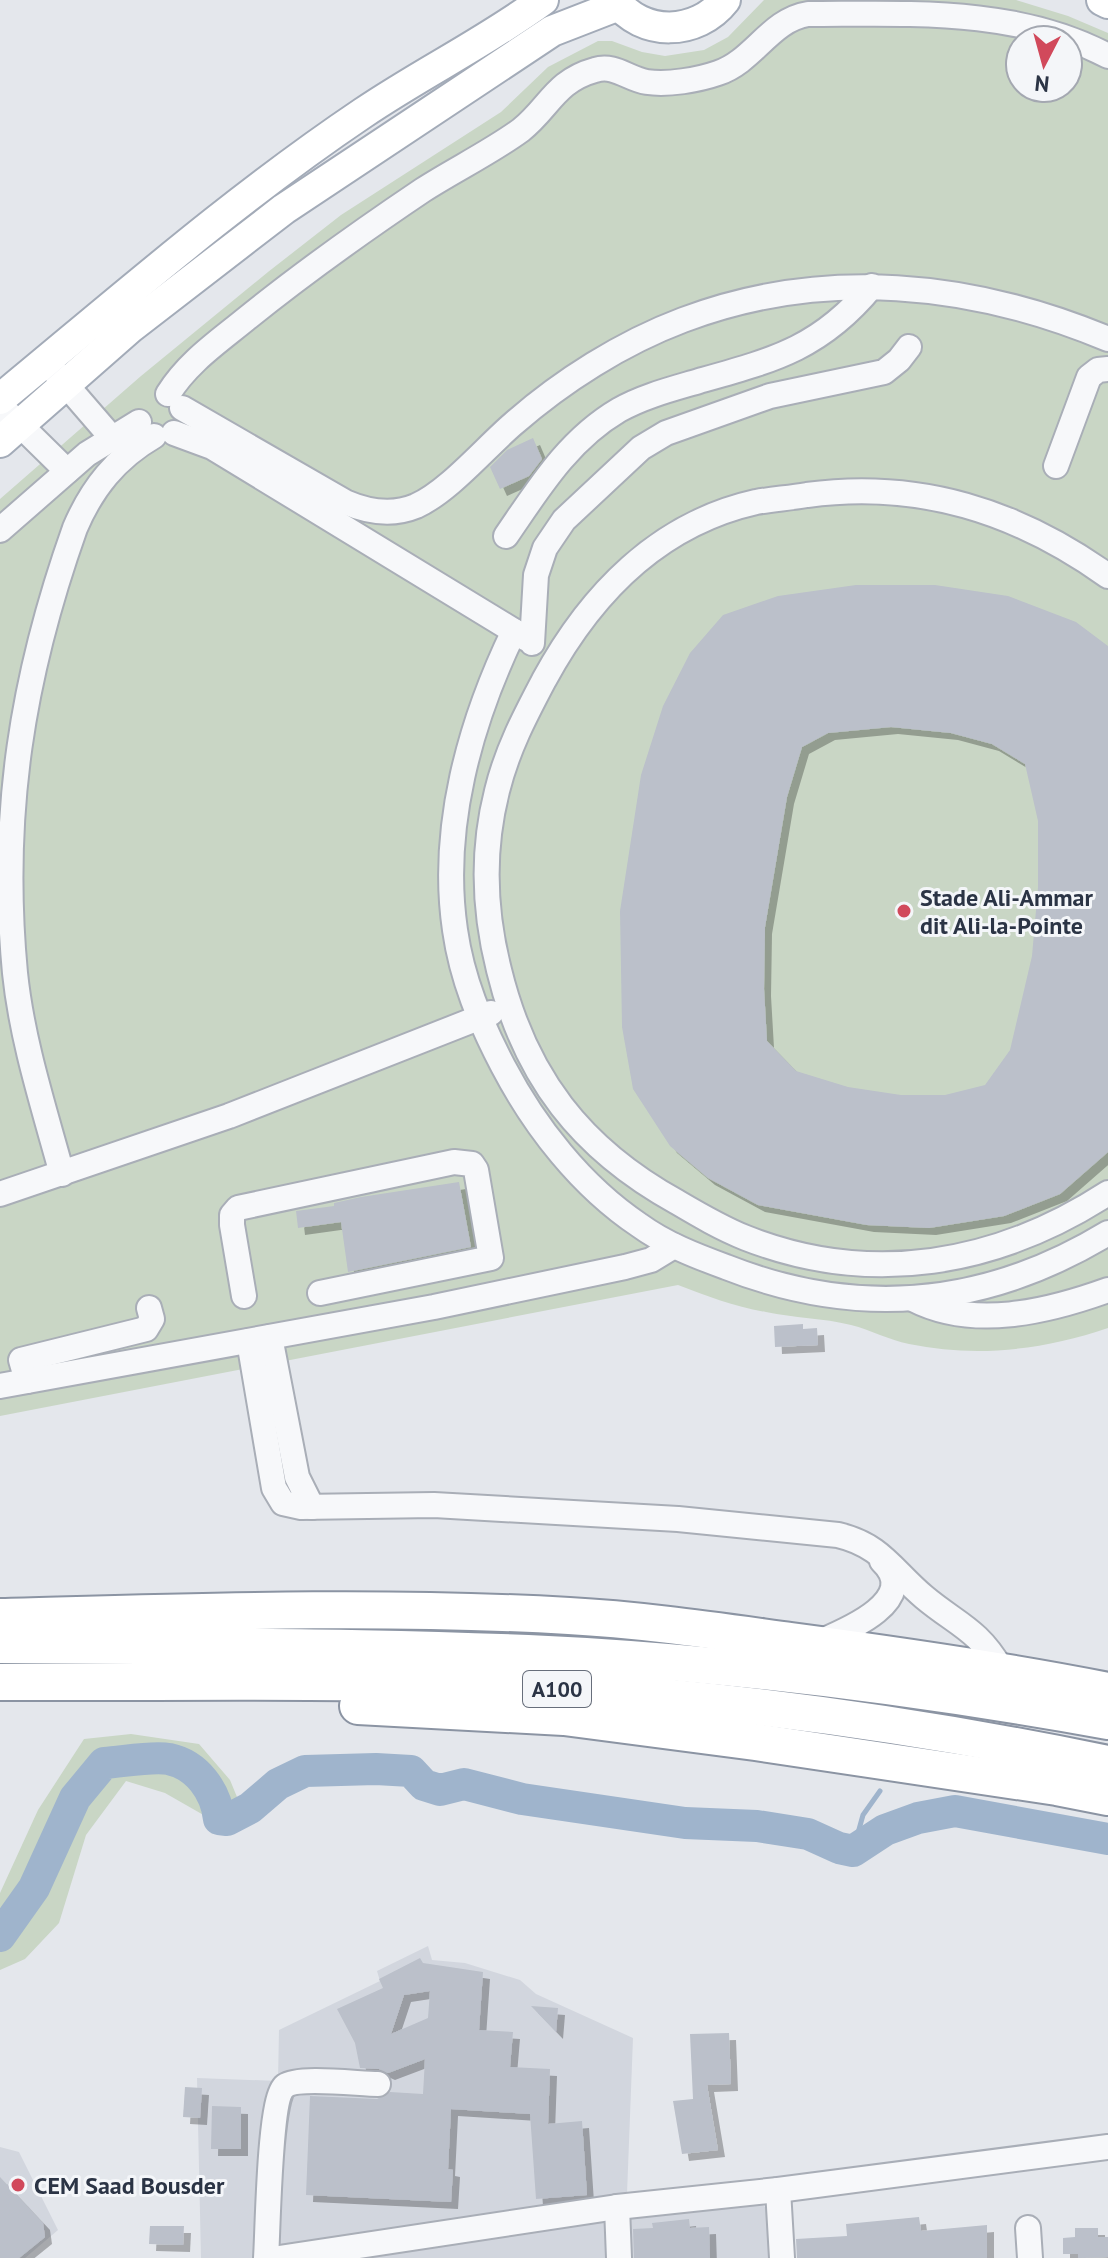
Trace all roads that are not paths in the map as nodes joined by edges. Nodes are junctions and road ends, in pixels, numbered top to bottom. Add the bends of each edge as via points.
1 (543, 0) edge
2 (725, 0) edge
3 (1102, 0) edge
4 (617, 3) edge
5 (1108, 3) edge
6 (1108, 56) edge
7 (872, 286) junction
8 (1108, 339) edge
9 (909, 347) dead end
10 (45, 361) junction
11 (1108, 369) edge
12 (66, 383) junction
13 (0, 399) edge
14 (6, 424) edge
15 (156, 430) junction
16 (112, 438) junction
17 (1056, 466) dead end
18 (67, 471) junction
19 (0, 530) edge
20 (506, 536) dead end
21 (1108, 576) edge
22 (523, 637) junction
23 (555, 658) junction
24 (4, 902) edge
25 (508, 1006) junction
26 (479, 1019) junction
27 (62, 1174) junction
28 (1108, 1193) edge
29 (0, 1194) edge
30 (684, 1207) junction
31 (640, 1227) junction
32 (1108, 1233) edge
33 (674, 1246) junction
34 (1108, 1290) edge
35 (320, 1293) dead end
36 (244, 1296) dead end
37 (913, 1299) junction
38 (149, 1308) dead end
39 (260, 1339) junction
40 (27, 1381) junction
41 (0, 1386) edge
42 (863, 1543) junction
43 (0, 1617) edge
44 (815, 1644) junction
45 (0, 1645) edge
46 (1001, 1669) junction
47 (0, 1682) edge
48 (81, 1682) junction
49 (1108, 1682) edge
50 (1108, 1691) edge
51 (1108, 1721) edge
52 (1108, 1764) edge
53 (1108, 1797) edge
54 (378, 2084) dead end
55 (1108, 2147) edge
56 (778, 2190) junction
57 (617, 2207) junction
58 (1028, 2228) dead end
59 (266, 2258) edge
60 (279, 2258) edge
61 (619, 2258) edge
62 (782, 2258) edge
63 (1030, 2258) edge

1 - 10 main road via 351,121
2 - 4 main road via 696,23 669,28 641,22
3 - 5 main road
4 - 12 main road via 552,31 326,179 181,287
6 - 7 street via 1057,34 989,18 808,14 781,24 736,64 710,76 657,82 610,69 592,71 554,92 523,128 423,190 197,358 175,401 345,502 393,512 424,501 543,400 641,338 741,301 806,289
7 - 8 street via 972,297 1044,315
7 - 20 street via 832,327 795,350 659,392 604,420 560,459
9 - 22 street via 884,372 770,396 666,433 641,448 564,520 545,548
10 - 12 street
10 - 13 main road
11 - 17 street via 1089,377
12 - 14 main road
12 - 16 street
14 - 18 street
15 - 16 street
15 - 22 street via 212,447
15 - 24 street via 91,494 51,596 18,739
16 - 18 street
18 - 19 street
21 - 23 street via 1029,529 951,501 846,490 755,502 699,523 647,554 601,594
22 - 23 street
22 - 26 street via 492,682 458,800 452,843 455,929
23 - 25 street via 516,733 491,817 487,900
24 - 27 street via 24,1024
25 - 26 street
25 - 30 street via 543,1081 575,1125 612,1161
26 - 27 street
26 - 31 street via 514,1088 559,1151
27 - 29 street
28 - 30 street via 1027,1237 968,1255 907,1264 846,1262 787,1251
30 - 31 street
31 - 33 street
32 - 37 street via 1031,1270
33 - 37 street via 786,1288 870,1300
33 - 39 street via 625,1267
34 - 37 street via 1068,1304 998,1315 941,1311
35 - 36 street via 491,1258 472,1164 454,1162 238,1208 232,1225
38 - 40 street via 152,1319 146,1329 21,1360
39 - 40 street
39 - 42 street via 297,1477 312,1507 434,1505 678,1519 838,1535
40 - 41 street
42 - 44 street via 887,1565 893,1583 890,1596 857,1626
42 - 46 street via 928,1600 971,1629
43 - 44 highway via 427,1609 676,1625
44 - 46 highway
45 - 51 highway, A100 via 362,1647 586,1656 771,1671
46 - 49 highway
46 - 50 highway
47 - 48 highway, A100
48 - 52 highway, A100 via 402,1683 663,1697 822,1715
48 - 53 highway via 339,1705 564,1717
54 - 59 street via 299,2081 283,2088 274,2123
55 - 56 street
56 - 57 street
56 - 62 street
57 - 60 street
57 - 61 street
58 - 63 street

